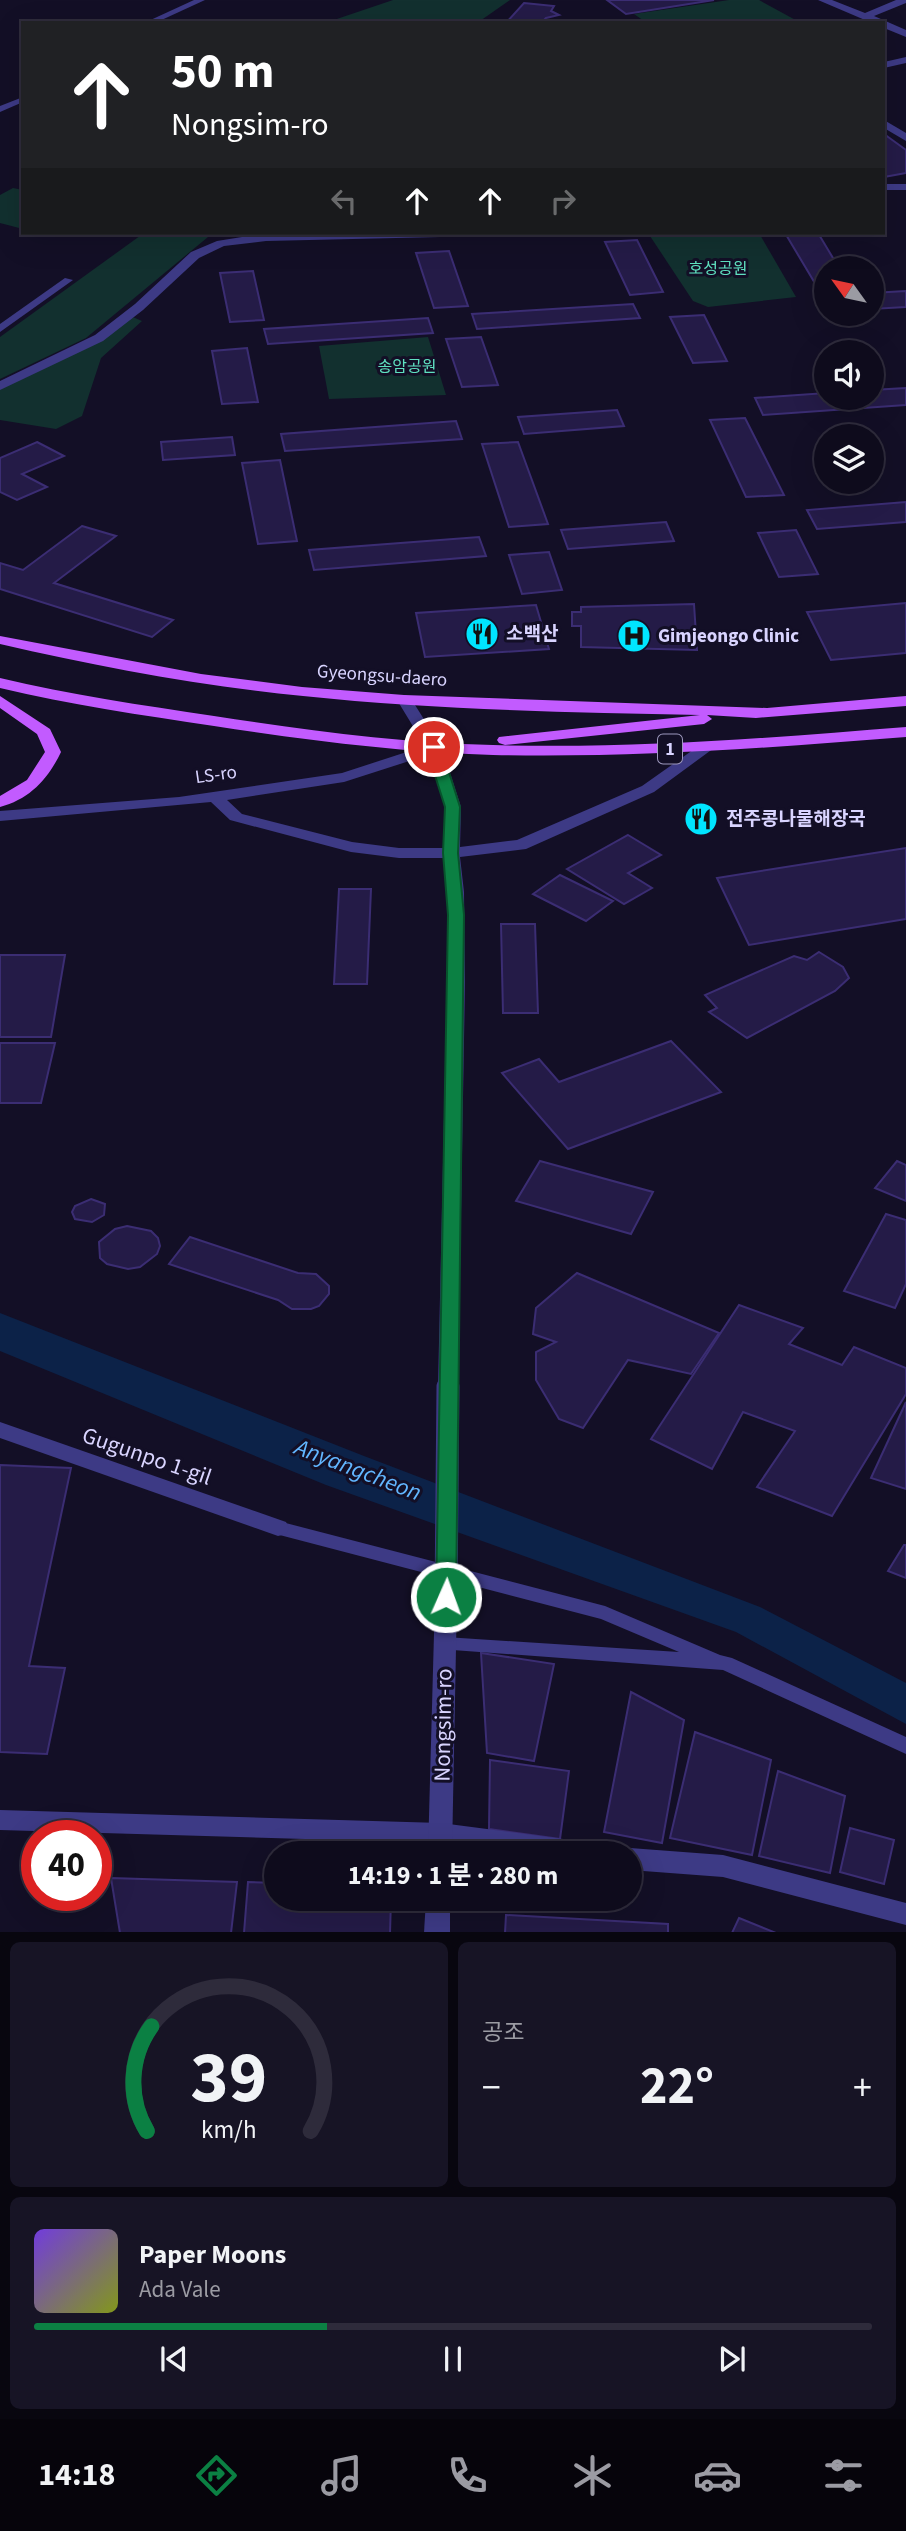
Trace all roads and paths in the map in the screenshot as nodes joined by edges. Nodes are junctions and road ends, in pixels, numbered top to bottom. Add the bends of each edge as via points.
1 (201, 0) edge
2 (823, 0) edge
3 (904, 0) edge
4 (867, 16) junction
5 (153, 21) edge
6 (878, 21) edge
7 (885, 24) edge
8 (906, 34) edge
9 (906, 60) edge
10 (885, 65) edge
11 (21, 100) edge
12 (0, 109) edge
13 (885, 125) edge
14 (906, 138) edge
15 (885, 187) edge
16 (906, 187) edge
17 (353, 235) edge
18 (68, 280) dead end
19 (0, 329) edge
20 (0, 386) edge
21 (0, 640) edge
22 (0, 683) edge
23 (405, 700) junction
24 (0, 701) edge
25 (906, 701) edge
26 (765, 712) junction
27 (906, 732) edge
28 (434, 747) junction
29 (706, 748) junction
30 (215, 797) junction
31 (0, 802) edge
32 (0, 816) edge
33 (451, 853) junction
34 (0, 1430) edge
35 (278, 1528) joint
36 (445, 1644) junction
37 (725, 1663) junction
38 (906, 1746) edge
39 (0, 1820) edge
40 (402, 1841) edge
41 (440, 1841) edge
42 (642, 1860) edge
43 (438, 1911) edge
44 (906, 1914) edge
45 (437, 1932) edge

1 - 5 lane
2 - 4 street
3 - 4 street
4 - 6 street
7 - 8 street
9 - 10 street
11 - 12 lane
13 - 14 street
15 - 16 street
17 - 20 street via 221,243 195,255 99,338
18 - 19 lane
21 - 23 main road, Gyeongsu-daero / 1 via 205,680
22 - 28 main road, Gyeongsu-daero / 1 via 268,730
23 - 26 main road, Gyeongsu-daero / 1
23 - 28 street
24 - 31 main road via 44,732 53,752 43,773 18,795
25 - 26 main road, Gyeongsu-daero / 1
26 - 28 main road, Gyeongsu-daero
27 - 29 main road, Gyeongsu-daero / 1
28 - 29 main road, Gyeongsu-daero / 1
28 - 30 street, LS-ro via 344,777
28 - 33 street via 453,807
29 - 33 street via 648,789 520,845
30 - 32 street, LS-ro
30 - 33 street via 236,817 351,847
33 - 36 street, Nongsim-ro, bridge via 456,982
34 - 35 street, Gugunpo 1-gil
35 - 37 lane via 605,1613
36 - 37 lane
36 - 41 street, Nongsim-ro
37 - 38 lane
39 - 40 street
42 - 44 street via 723,1866
43 - 45 street

